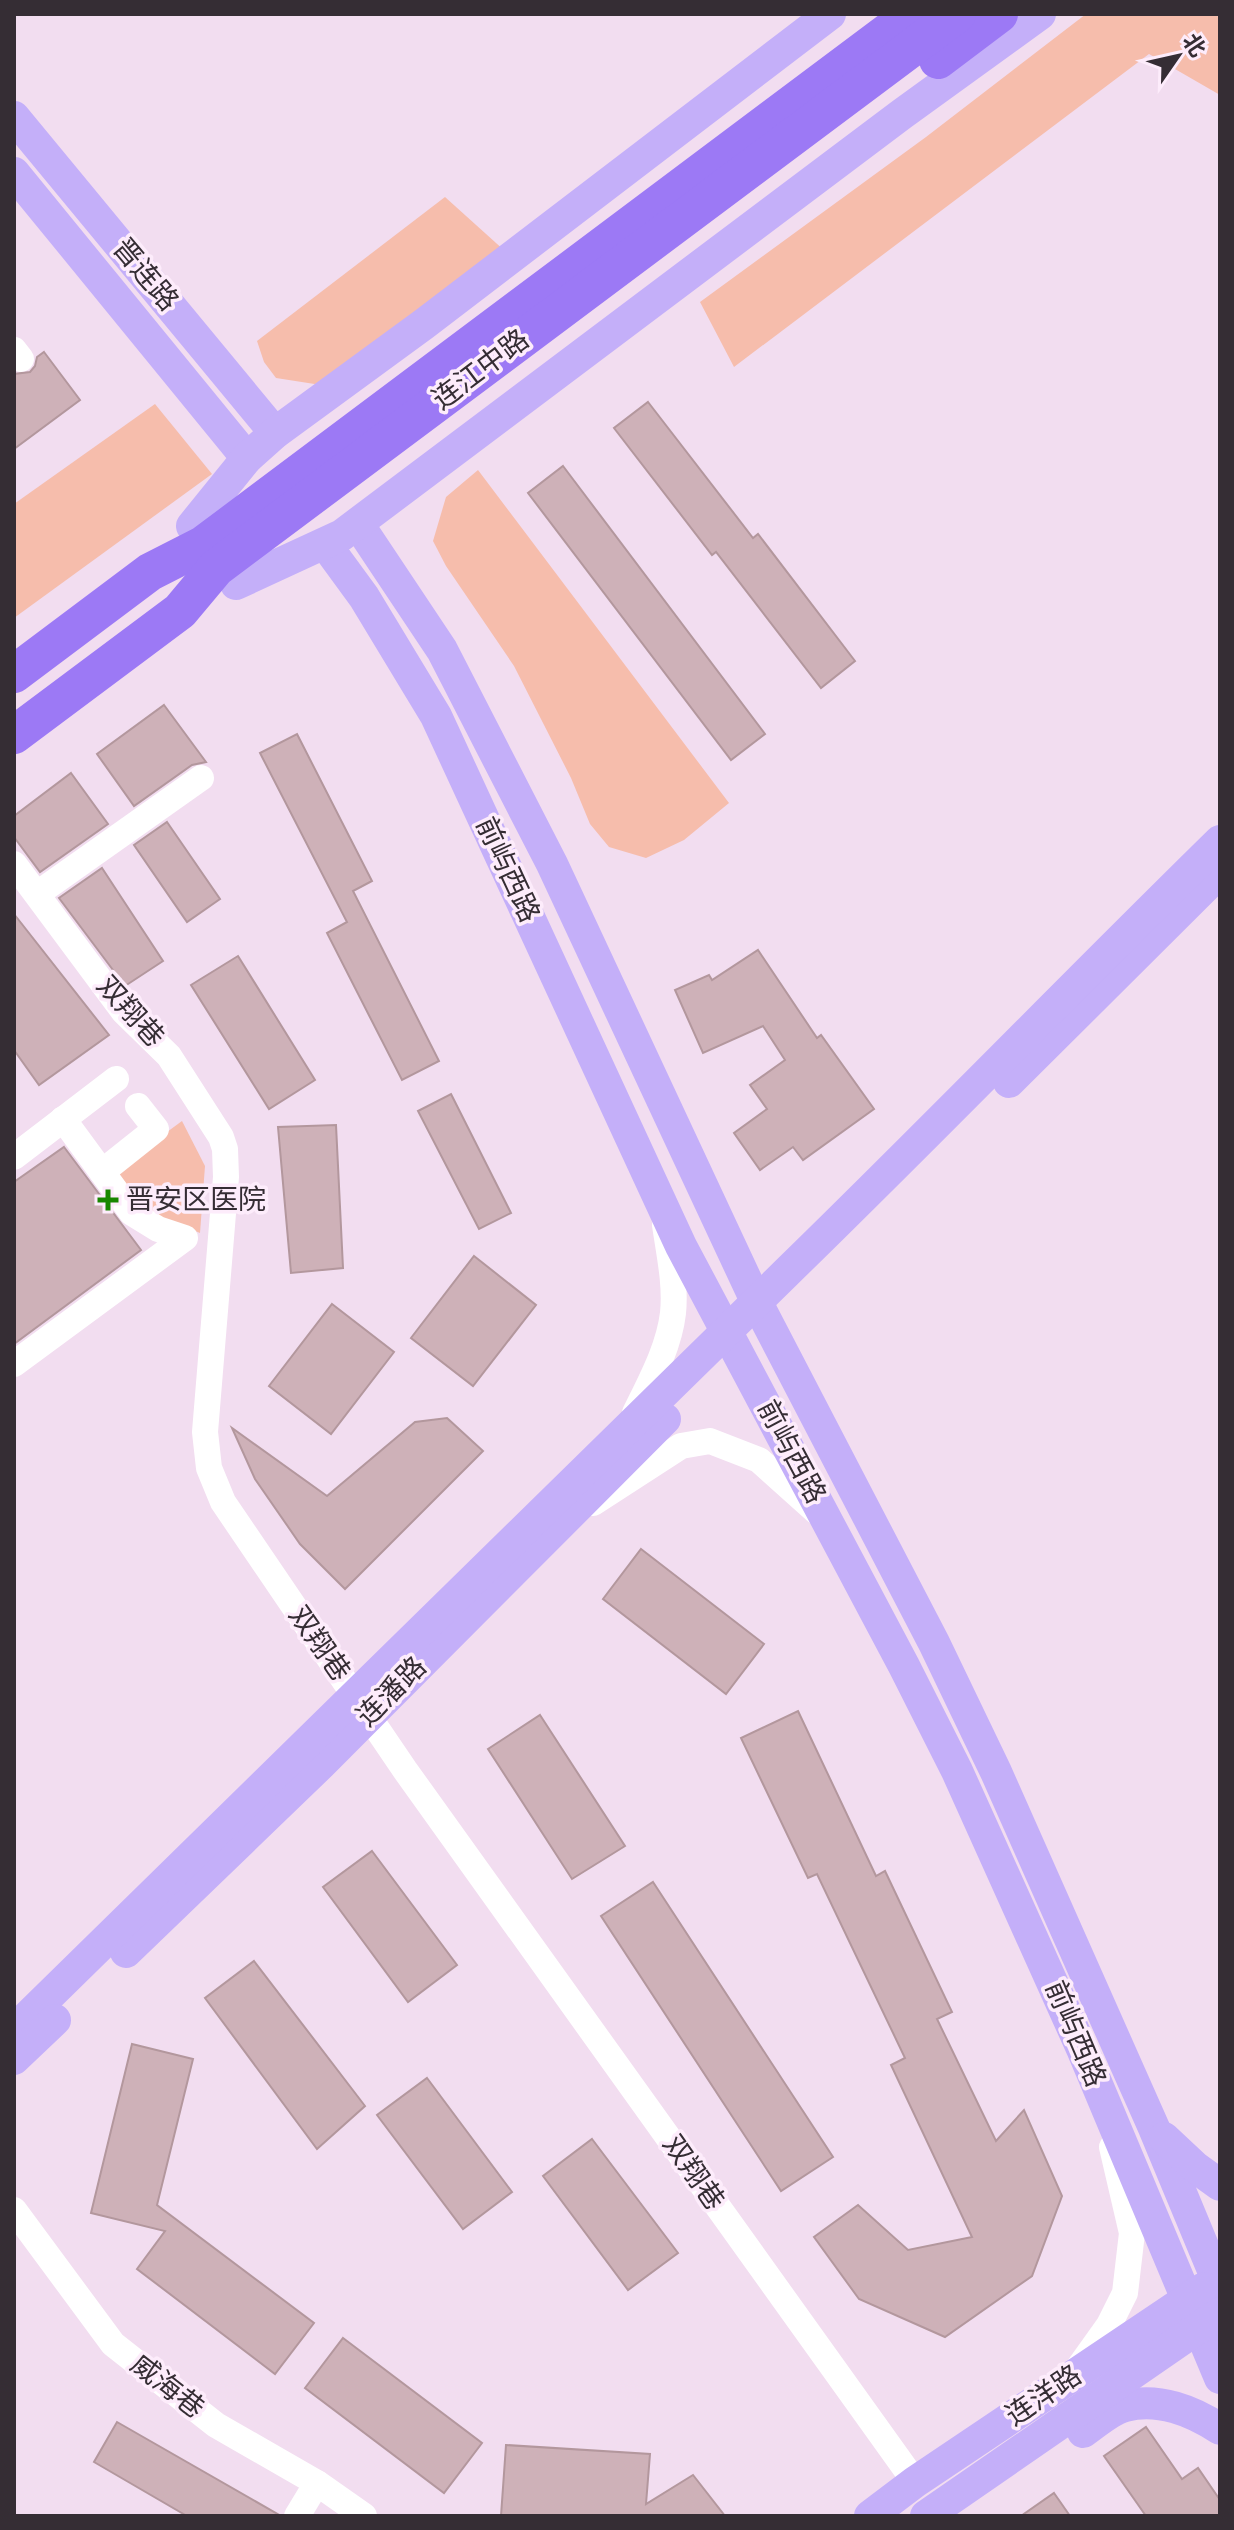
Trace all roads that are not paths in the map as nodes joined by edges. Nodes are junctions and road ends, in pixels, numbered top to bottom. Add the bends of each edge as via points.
1 (830, 14) edge
2 (873, 14) edge
3 (912, 14) edge
4 (957, 14) edge
5 (1027, 15) edge
6 (14, 117) edge
7 (14, 173) edge
8 (275, 433) junction
9 (254, 464) junction
10 (317, 477) junction
11 (358, 524) junction
12 (326, 545) junction
13 (150, 572) junction
14 (236, 584) junction
15 (180, 611) junction
16 (14, 674) edge
17 (14, 735) edge
18 (201, 778) dead end
19 (1220, 841) edge
20 (14, 864) edge
21 (1220, 872) edge
22 (37, 894) junction
23 (116, 1079) dead end
24 (138, 1106) dead end
25 (63, 1119) junction
26 (14, 1157) edge
27 (102, 1172) junction
28 (663, 1209) junction
29 (761, 1311) junction
30 (730, 1340) junction
31 (14, 1364) edge
32 (630, 1423) junction
33 (828, 1522) junction
34 (557, 1527) junction
35 (362, 1706) junction
36 (14, 2030) edge
37 (14, 2059) edge
38 (1100, 2092) junction
39 (1154, 2128) junction
40 (1220, 2185) edge
41 (14, 2210) edge
42 (1219, 2282) edge
43 (1201, 2313) edge
44 (1071, 2378) junction
45 (1220, 2378) edge
46 (1220, 2429) edge
47 (915, 2482) junction
48 (317, 2483) junction
49 (297, 2516) edge
50 (364, 2516) edge
51 (870, 2516) edge
52 (926, 2516) edge
53 (934, 2516) edge

1 - 8 main road
2 - 9 highway
3 - 10 highway, 连江中路
4 - 10 highway, 连江中路
5 - 11 main road
5 - 14 highway
6 - 8 main road, 晋连路
7 - 9 main road, 晋连路
8 - 9 main road
9 - 13 highway
10 - 13 highway, 连江中路
10 - 15 highway, 连江中路 via 216,568
11 - 12 main road
11 - 29 main road, 前屿西路 via 442,650 552,864
12 - 14 main road
12 - 28 main road, 前屿西路 via 436,716
13 - 16 highway, 连江中路
14 - 15 highway
15 - 17 highway, 连江中路
18 - 22 street
19 - 29 main road
20 - 22 street, 双翔巷
21 - 29 main road
22 - 35 street, 双翔巷 via 124,1012 169,1056 221,1137 226,1177 205,1415 207,1459 236,1523
23 - 25 street
24 - 27 street via 156,1129
25 - 26 street
25 - 27 street
27 - 31 street via 132,1213 185,1238
28 - 30 main road, 前屿西路
28 - 32 street via 673,1313 657,1369
29 - 30 main road, 连潘路
29 - 39 main road, 前屿西路 via 948,1672
30 - 32 main road, 连潘路
30 - 33 main road, 前屿西路
30 - 34 main road, 连潘路
32 - 35 main road, 连潘路
33 - 34 street via 759,1460 710,1441 681,1446
33 - 38 main road, 前屿西路 via 957,1771
34 - 35 main road, 连潘路
35 - 36 main road, 连潘路
35 - 37 main road, 连潘路
35 - 47 street, 双翔巷
38 - 43 main road, 前屿西路
38 - 44 street via 1132,2233 1125,2293
39 - 40 main road
39 - 42 main road, 前屿西路
41 - 48 street, 威海巷 via 113,2344 216,2425
42 - 43 main road, 连洋路
43 - 44 main road, 连洋路
43 - 45 main road, 前屿西路
43 - 52 main road, 连洋路
44 - 47 main road, 连洋路
46 - 53 main road via 1173,2407 1126,2406 1042,2459
47 - 51 main road, 连洋路
48 - 49 street
48 - 50 street, 威海巷

